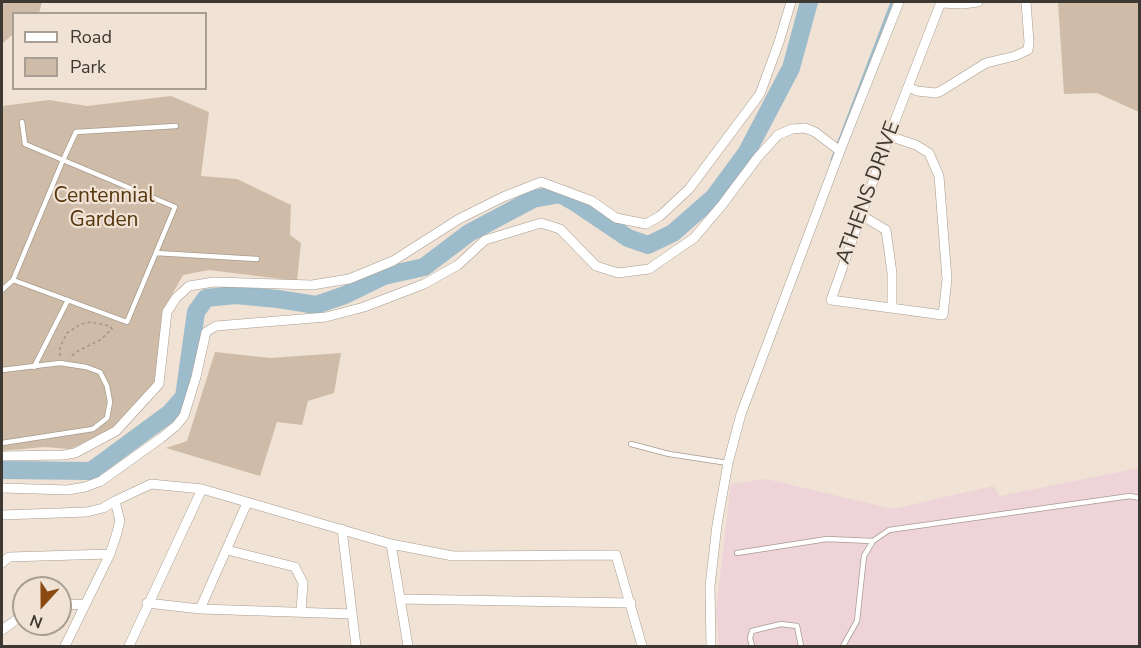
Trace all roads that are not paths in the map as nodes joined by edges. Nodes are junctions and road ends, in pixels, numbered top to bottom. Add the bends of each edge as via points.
1 (790, 2) edge
2 (899, 2) edge
3 (941, 2) edge
4 (978, 2) edge
5 (1026, 2) edge
6 (908, 87) junction
7 (22, 122) dead end
8 (176, 126) dead end
9 (889, 136) junction
10 (840, 151) junction
11 (63, 160) junction
12 (861, 215) junction
13 (156, 253) junction
14 (257, 259) dead end
15 (13, 280) junction
16 (2, 290) edge
17 (68, 300) junction
18 (892, 308) junction
19 (34, 367) junction
20 (2, 370) edge
21 (2, 442) edge
22 (631, 444) dead end
23 (2, 456) edge
24 (728, 463) junction
25 (2, 488) edge
26 (202, 489) junction
27 (1140, 498) edge
28 (115, 501) junction
29 (247, 503) junction
30 (2, 515) edge
31 (342, 530) junction
32 (873, 542) junction
33 (392, 544) junction
34 (227, 550) junction
35 (737, 553) dead end
36 (110, 554) junction
37 (2, 563) edge
38 (400, 599) junction
39 (147, 603) junction
40 (631, 603) junction
41 (72, 604) edge
42 (85, 604) junction
43 (200, 609) junction
44 (301, 611) junction
45 (352, 614) junction
46 (64, 646) edge
47 (129, 646) edge
48 (356, 646) edge
49 (408, 646) edge
50 (642, 646) edge
51 (711, 646) edge
52 (752, 646) edge
53 (801, 646) edge
54 (843, 646) edge

1 - 23 street via 760,94 689,189 660,216 646,224 616,218 592,201 541,182 459,219 393,261 349,279 312,285 214,282 189,286 167,312 159,384 116,431 75,453
2 - 10 street
3 - 4 street, ATHENS DRIVE
3 - 6 street, ATHENS DRIVE
5 - 6 street via 1028,50 986,63 936,93 917,92
6 - 9 street, ATHENS DRIVE
7 - 11 lane via 25,144
8 - 11 lane via 76,132
9 - 12 street, ATHENS DRIVE
9 - 18 street via 929,153 939,176 947,279 943,315
10 - 24 street via 741,414
10 - 25 street via 805,128 778,135 694,238 649,269 618,273 596,266 560,229 541,223 485,240 458,265 424,284 364,307 326,317 216,326 206,332 184,416 161,438 101,481 85,487
11 - 13 lane via 175,207
11 - 15 lane
12 - 18 street via 886,230
12 - 18 street, ATHENS DRIVE via 831,300
13 - 14 lane
13 - 17 lane via 127,322
15 - 16 lane
15 - 17 lane
17 - 19 lane
19 - 20 lane
19 - 21 lane via 62,363 100,372 110,402 107,418 93,429
22 - 24 lane
24 - 51 street via 710,586
26 - 28 street via 151,484
26 - 29 street
26 - 39 street
27 - 32 lane via 1130,496 889,530
28 - 30 street via 87,512
28 - 36 street via 120,521
29 - 31 street
29 - 34 street
31 - 33 street
31 - 45 street
32 - 35 lane via 827,539
32 - 54 lane via 864,556 857,621
33 - 38 street
33 - 40 street via 453,556 616,555
34 - 43 street
34 - 44 street via 295,567 303,583
36 - 37 street via 9,557
36 - 42 street
38 - 40 street
38 - 49 street
39 - 43 street
39 - 47 street
40 - 50 street
41 - 42 street
42 - 46 street
43 - 44 street
44 - 45 street
45 - 48 street
52 - 53 lane via 752,631 781,624 797,626

